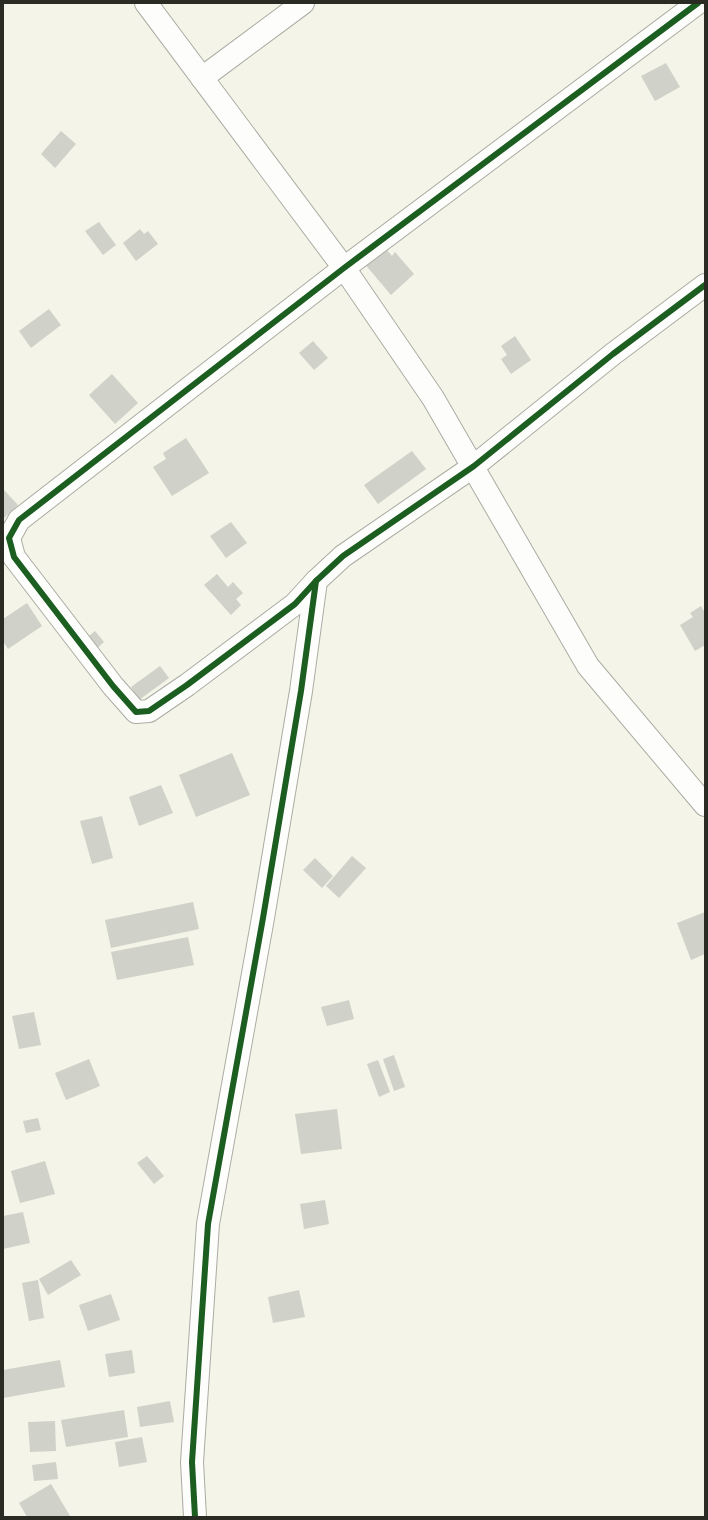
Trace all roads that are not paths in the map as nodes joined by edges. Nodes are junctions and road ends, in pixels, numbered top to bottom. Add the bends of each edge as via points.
1 (146, 3) edge
2 (303, 3) edge
3 (698, 3) edge
4 (202, 78) junction
5 (344, 268) junction
6 (705, 286) edge
7 (474, 466) junction
8 (316, 581) junction
9 (705, 805) edge
10 (195, 1517) edge

1 - 4 street
2 - 4 street
3 - 5 street
4 - 5 street
5 - 7 street via 434,398
5 - 8 street via 19,520 9,538 14,557 136,712 149,711 187,684 295,604
6 - 7 street via 613,354
7 - 8 street via 343,556
7 - 9 street via 588,666
8 - 10 street via 297,715 208,1224 192,1462

